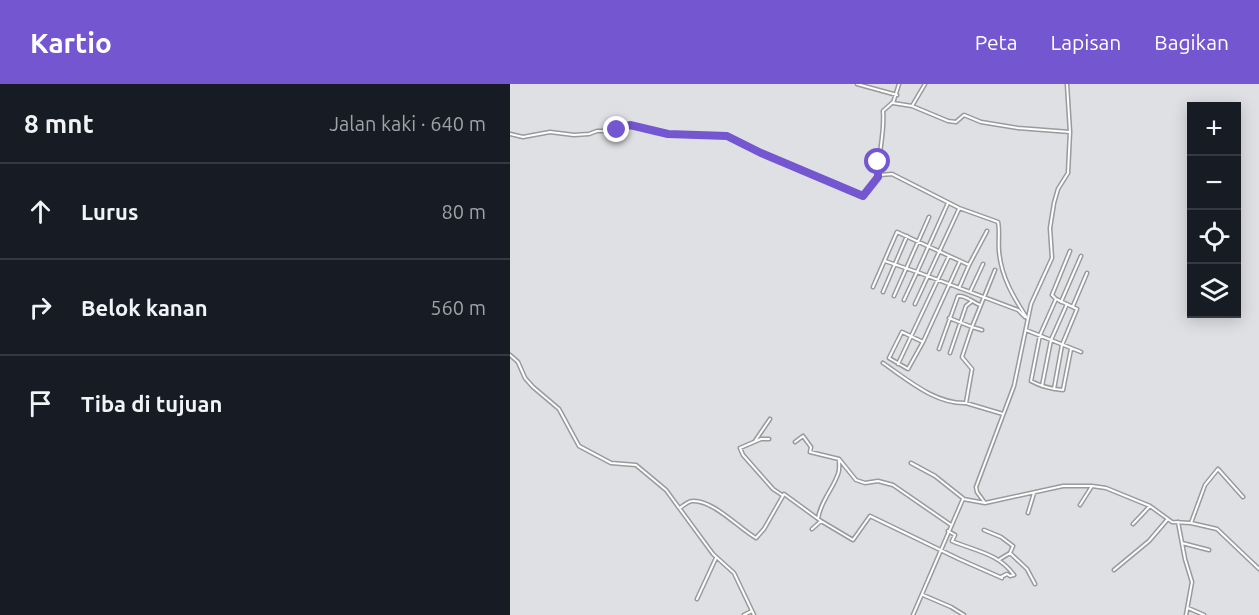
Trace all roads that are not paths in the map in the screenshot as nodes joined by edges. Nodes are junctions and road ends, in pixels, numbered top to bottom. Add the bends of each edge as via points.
1 (857, 84) edge
2 (899, 84) edge
3 (925, 84) edge
4 (1067, 84) edge
5 (897, 94) junction
6 (893, 102) junction
7 (912, 106) junction
8 (1070, 132) junction
9 (510, 134) edge
10 (878, 177) junction
11 (948, 202) junction
12 (959, 208) junction
13 (929, 217) dead end
14 (987, 231) dead end
15 (907, 236) junction
16 (918, 241) junction
17 (929, 246) junction
18 (939, 251) junction
19 (1070, 251) dead end
20 (949, 256) junction
21 (1081, 256) dead end
22 (885, 261) junction
23 (960, 261) junction
24 (894, 264) junction
25 (983, 264) dead end
26 (969, 265) junction
27 (906, 269) junction
28 (995, 270) dead end
29 (917, 272) junction
30 (1087, 273) dead end
31 (927, 276) junction
32 (938, 281) junction
33 (950, 285) junction
34 (873, 287) dead end
35 (959, 288) junction
36 (883, 292) dead end
37 (970, 292) junction
38 (894, 296) dead end
39 (983, 296) junction
40 (1056, 299) junction
41 (904, 300) dead end
42 (971, 302) junction
43 (1061, 302) junction
44 (915, 304) dead end
45 (1067, 304) junction
46 (980, 305) junction
47 (1073, 306) junction
48 (949, 318) junction
49 (1027, 318) junction
50 (960, 322) junction
51 (972, 327) junction
52 (982, 330) dead end
53 (1026, 330) junction
54 (1040, 335) junction
55 (912, 336) junction
56 (1051, 340) junction
57 (923, 342) junction
58 (1062, 345) junction
59 (939, 349) dead end
60 (1071, 349) junction
61 (1081, 352) dead end
62 (950, 353) dead end
63 (510, 355) edge
64 (884, 363) dead end
65 (898, 364) junction
66 (1042, 386) junction
67 (1054, 389) junction
68 (966, 403) junction
69 (1003, 414) junction
70 (770, 419) dead end
71 (769, 439) dead end
72 (755, 441) junction
73 (795, 442) dead end
74 (839, 459) junction
75 (911, 463) dead end
76 (1092, 486) junction
77 (1034, 493) junction
78 (782, 495) junction
79 (1244, 496) dead end
80 (964, 499) junction
81 (985, 503) junction
82 (1080, 505) dead end
83 (1150, 506) junction
84 (680, 508) junction
85 (1028, 513) dead end
86 (1167, 519) junction
87 (820, 520) junction
88 (1178, 522) junction
89 (1191, 523) junction
90 (1133, 524) dead end
91 (951, 525) junction
92 (812, 529) dead end
93 (984, 530) dead end
94 (948, 531) junction
95 (1182, 543) junction
96 (940, 550) junction
97 (1209, 550) dead end
98 (1010, 552) junction
99 (716, 558) junction
100 (1000, 559) junction
101 (1259, 569) edge
102 (1114, 570) dead end
103 (1035, 584) dead end
104 (923, 595) junction
105 (698, 599) dead end
106 (1188, 608) junction
107 (753, 613) edge
108 (744, 615) edge
109 (913, 615) edge
110 (964, 615) edge
111 (1186, 615) edge
112 (1204, 615) edge

1 - 5 street
2 - 5 street
3 - 7 street
4 - 8 street
5 - 6 street
6 - 7 street
6 - 10 street via 883,111 885,125
7 - 8 street via 953,122 964,115 1018,129
8 - 49 street via 1068,173 1053,203 1052,258
9 - 10 street via 589,135 630,125 668,134 724,135 859,195 864,195
10 - 11 street via 892,174
11 - 12 street
11 - 17 street
12 - 18 street
12 - 49 street via 998,222 1004,276
13 - 16 street
14 - 26 street
15 - 16 street
15 - 22 street via 897,232
15 - 24 street
16 - 17 street
16 - 27 street
17 - 18 street
17 - 29 street
18 - 20 street
18 - 31 street
19 - 40 street via 1052,295
20 - 23 street
20 - 32 street
21 - 43 street
22 - 24 street
22 - 34 street
23 - 26 street
23 - 33 street
24 - 27 street
24 - 36 street
25 - 37 street
26 - 35 street
27 - 29 street
27 - 38 street
28 - 39 street
29 - 31 street
29 - 41 street
30 - 47 street
31 - 32 street
31 - 44 street
32 - 33 street
32 - 55 street
33 - 35 street
33 - 57 street
35 - 37 street
37 - 39 street
39 - 46 street
39 - 49 street via 1018,310
40 - 43 street
40 - 54 street
42 - 46 street
42 - 48 street via 958,296
42 - 50 street
43 - 45 street
45 - 47 street
45 - 56 street
46 - 51 street
47 - 58 street via 1077,309
48 - 50 street
48 - 59 street
49 - 53 street
50 - 51 street
50 - 62 street
51 - 52 street
51 - 68 street via 962,357 972,369
53 - 54 street
53 - 69 street via 1018,372
54 - 56 street
54 - 66 street via 1031,380
55 - 57 street
55 - 65 street
55 - 65 street via 902,332 888,356
56 - 58 street
56 - 66 street
57 - 65 street via 908,369
58 - 60 street
58 - 67 street
60 - 61 street
60 - 67 street via 1065,387
63 - 84 street via 533,387 559,409 579,446 611,463 636,465 666,490
64 - 68 street via 937,397
66 - 67 street
68 - 69 street
69 - 81 street via 976,487
70 - 72 street
71 - 72 street
72 - 78 street via 740,448 741,453
73 - 74 street via 803,436 810,452
74 - 87 street via 834,485 820,507
74 - 91 street via 856,480 893,485
75 - 80 street
76 - 77 street via 1063,486
76 - 82 street
76 - 83 street
77 - 81 street
77 - 85 street
78 - 84 street via 756,538 701,502 692,501
78 - 87 street
79 - 89 street via 1218,469 1205,485
80 - 81 street
80 - 91 street
83 - 86 street
83 - 90 street
84 - 99 street
86 - 88 street
86 - 102 street via 1149,541
87 - 92 street
87 - 96 street via 854,540 870,516
88 - 89 street
88 - 95 street
89 - 101 street via 1219,531
91 - 94 street
93 - 98 street via 1013,546
94 - 96 street
94 - 100 street via 954,535 952,541
95 - 97 street
95 - 106 street via 1192,582
96 - 100 street via 1002,578 1007,573 1014,575
96 - 104 street
98 - 100 street
98 - 103 street
99 - 105 street
99 - 107 street via 734,573
104 - 109 street
104 - 110 street
106 - 111 street
106 - 112 street
107 - 108 street

